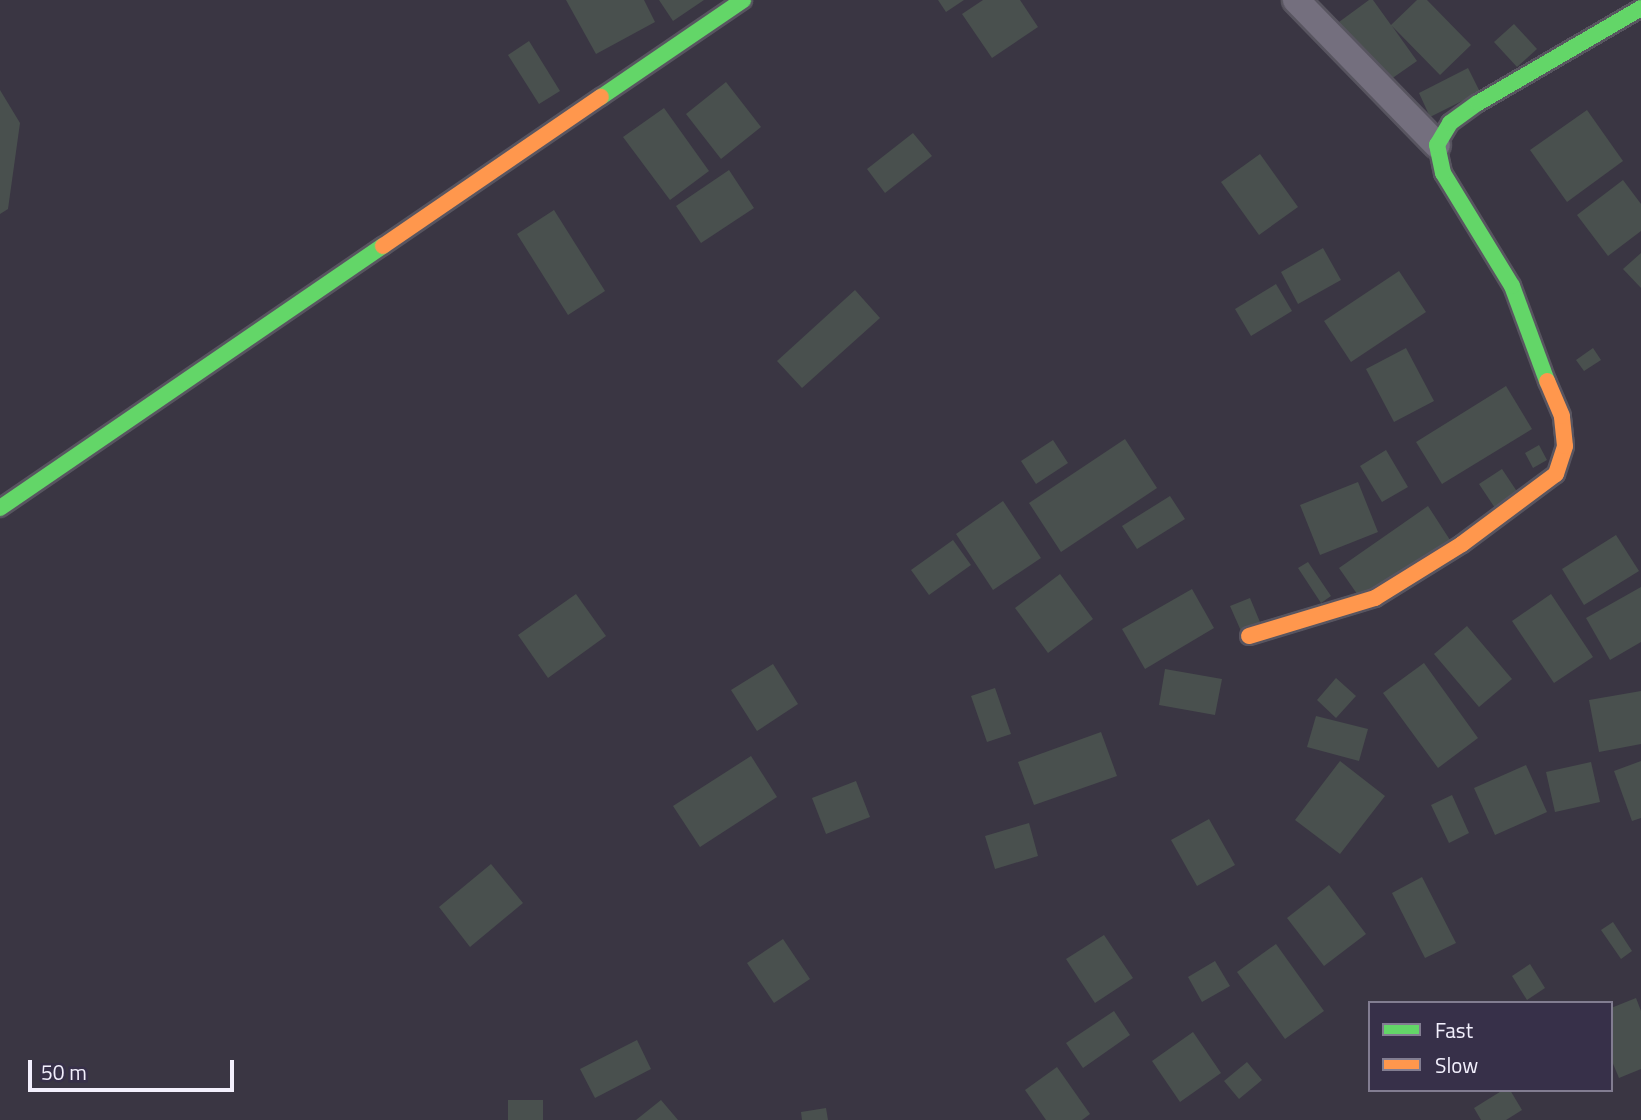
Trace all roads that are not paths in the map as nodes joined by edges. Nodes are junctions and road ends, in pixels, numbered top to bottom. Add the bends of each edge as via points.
1 (743, 0) edge
2 (1296, 0) edge
3 (1641, 8) edge
4 (1437, 145) junction
5 (0, 508) edge
6 (1249, 636) dead end

1 - 5 street
2 - 4 street
3 - 4 street via 1478,103 1450,123
4 - 6 street via 1443,173 1512,286 1562,416 1565,446 1556,474 1462,544 1375,598

